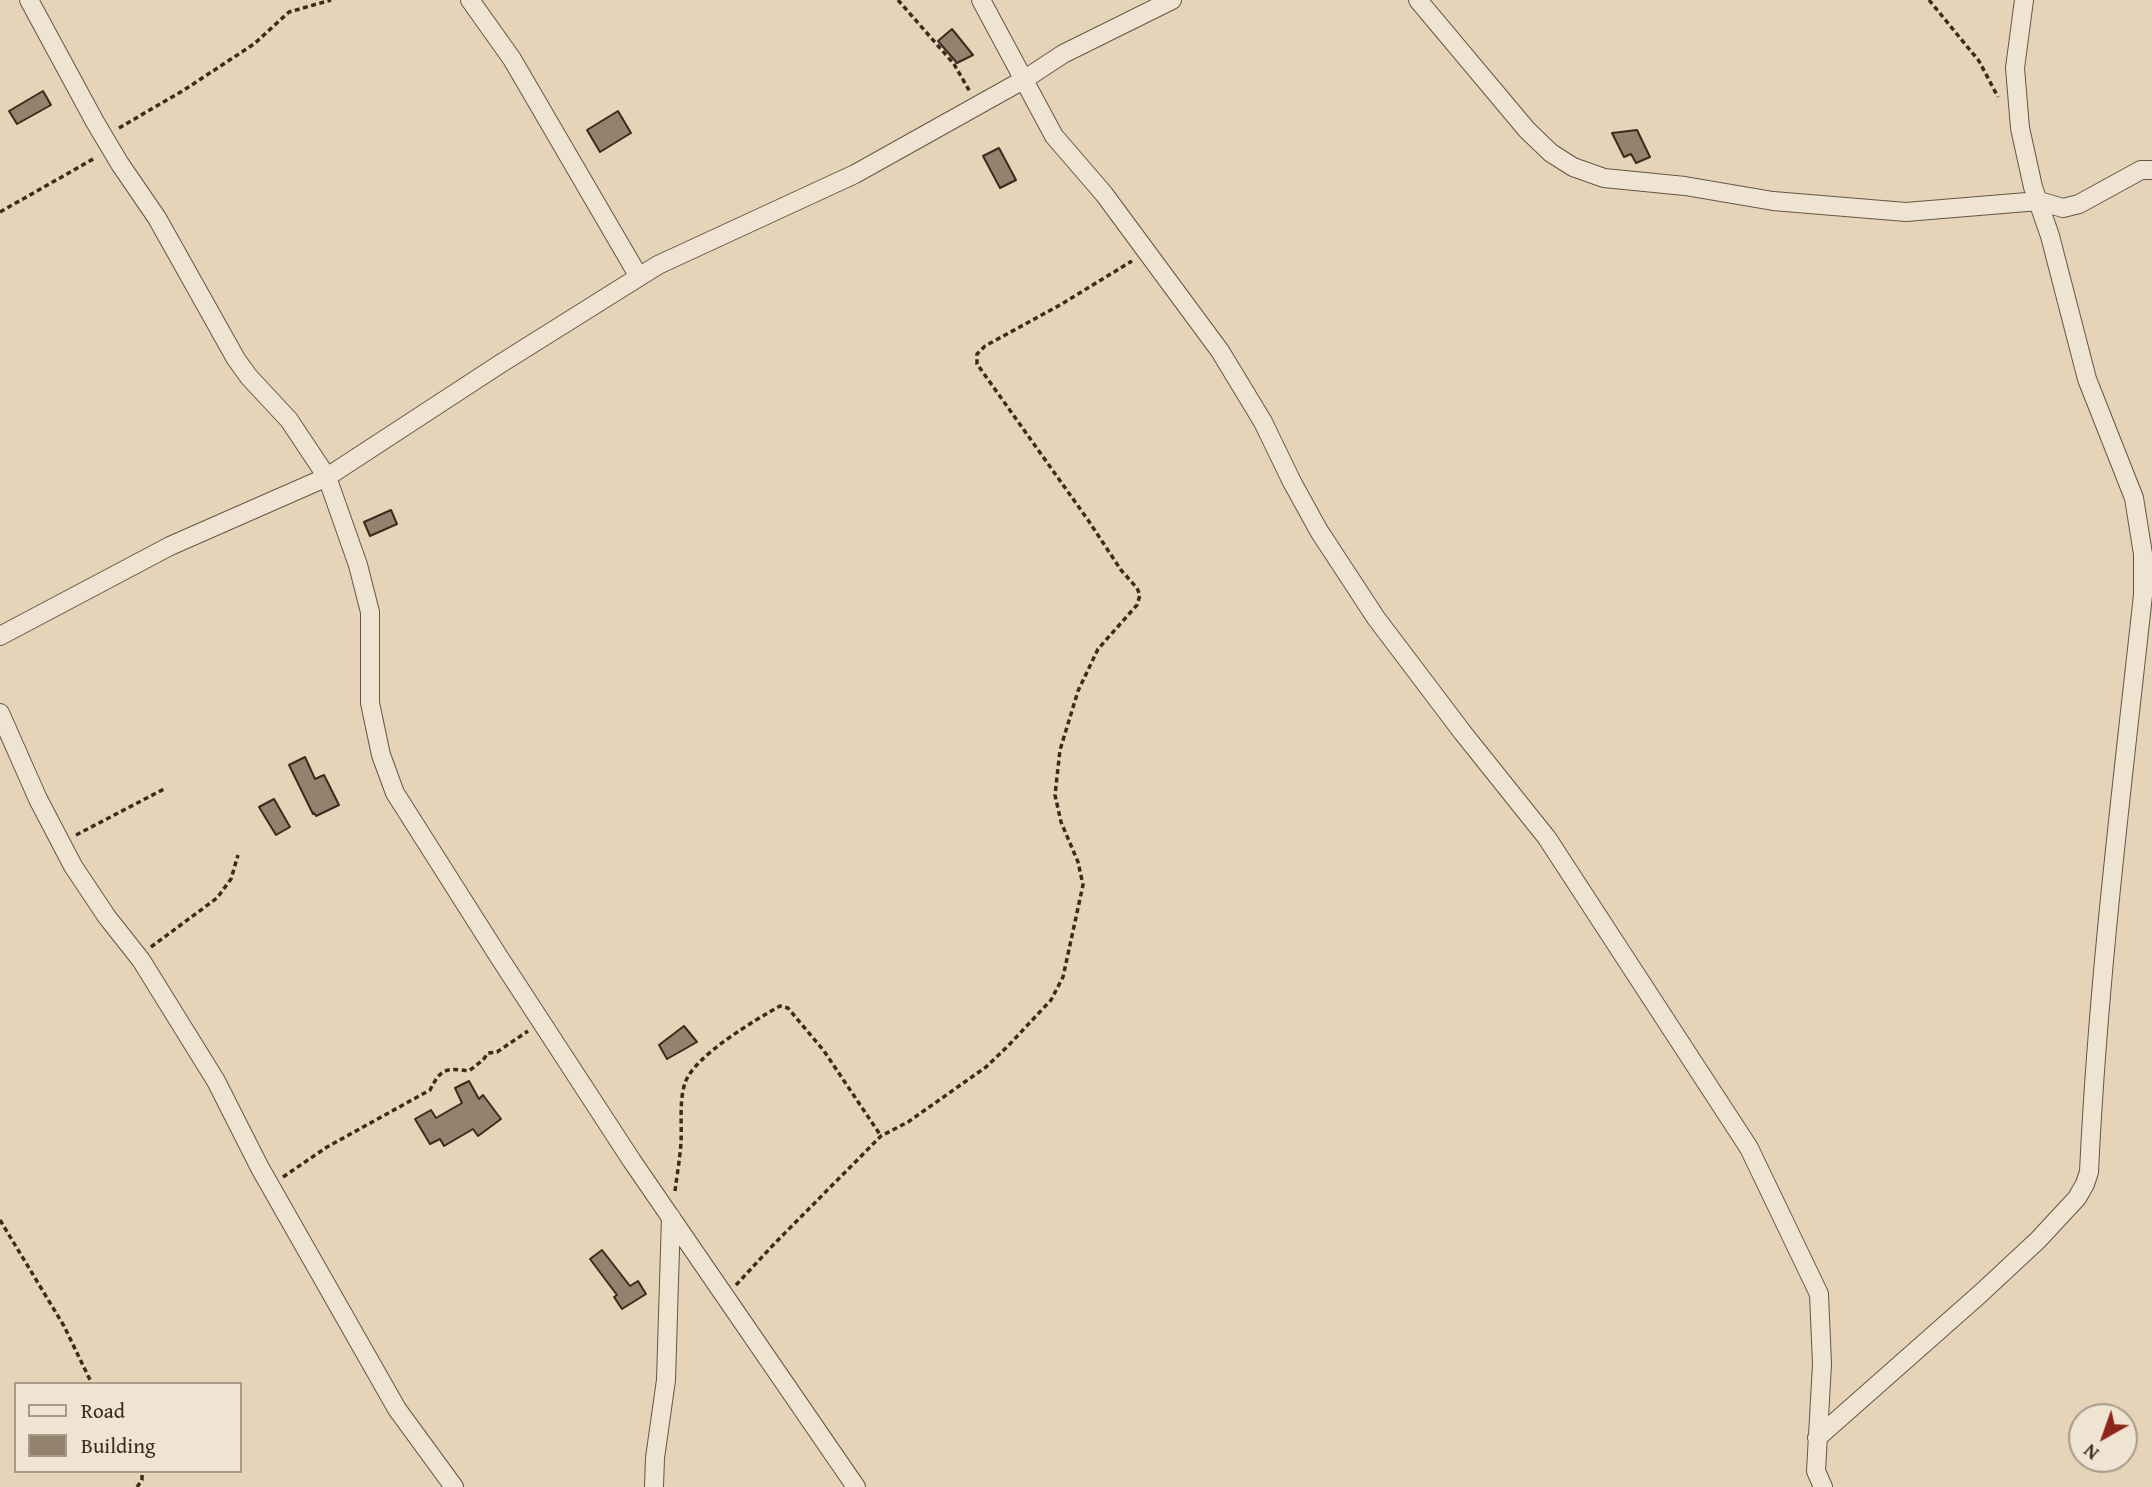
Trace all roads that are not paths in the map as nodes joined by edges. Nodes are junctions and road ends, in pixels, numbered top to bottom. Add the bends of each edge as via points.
1 (29, 0) edge
2 (470, 0) edge
3 (981, 0) edge
4 (1172, 0) edge
5 (1418, 0) edge
6 (2024, 0) edge
7 (1025, 79) junction
8 (2152, 170) edge
9 (2039, 201) junction
10 (639, 277) junction
11 (327, 477) junction
12 (0, 636) edge
13 (0, 713) edge
14 (671, 1217) junction
15 (1817, 1438) junction
16 (454, 1487) edge
17 (654, 1487) edge
18 (856, 1487) edge
19 (1823, 1487) edge

1 - 11 street via 236,359 289,420
2 - 10 street via 512,59
3 - 7 street
4 - 7 street via 1063,54
5 - 9 street via 1551,153 1604,178 1773,201 1906,212
6 - 9 street via 2015,68 2020,128
7 - 10 street via 855,174
7 - 15 street via 1054,136 1104,194 1220,351 1264,422 1320,531 1376,618 1547,838 1749,1148 1819,1294 1822,1364
8 - 9 street via 2141,170 2079,204 2063,208
9 - 15 street via 2087,379 2134,498 2143,554 2143,595 2107,921 2089,1172 2077,1198 2038,1240
10 - 11 street
11 - 12 street via 170,546
11 - 14 street via 370,612 370,704 395,793
13 - 16 street via 56,836 216,1081 260,1168 397,1409
14 - 17 street via 666,1380
14 - 18 street
15 - 19 street via 1816,1471

